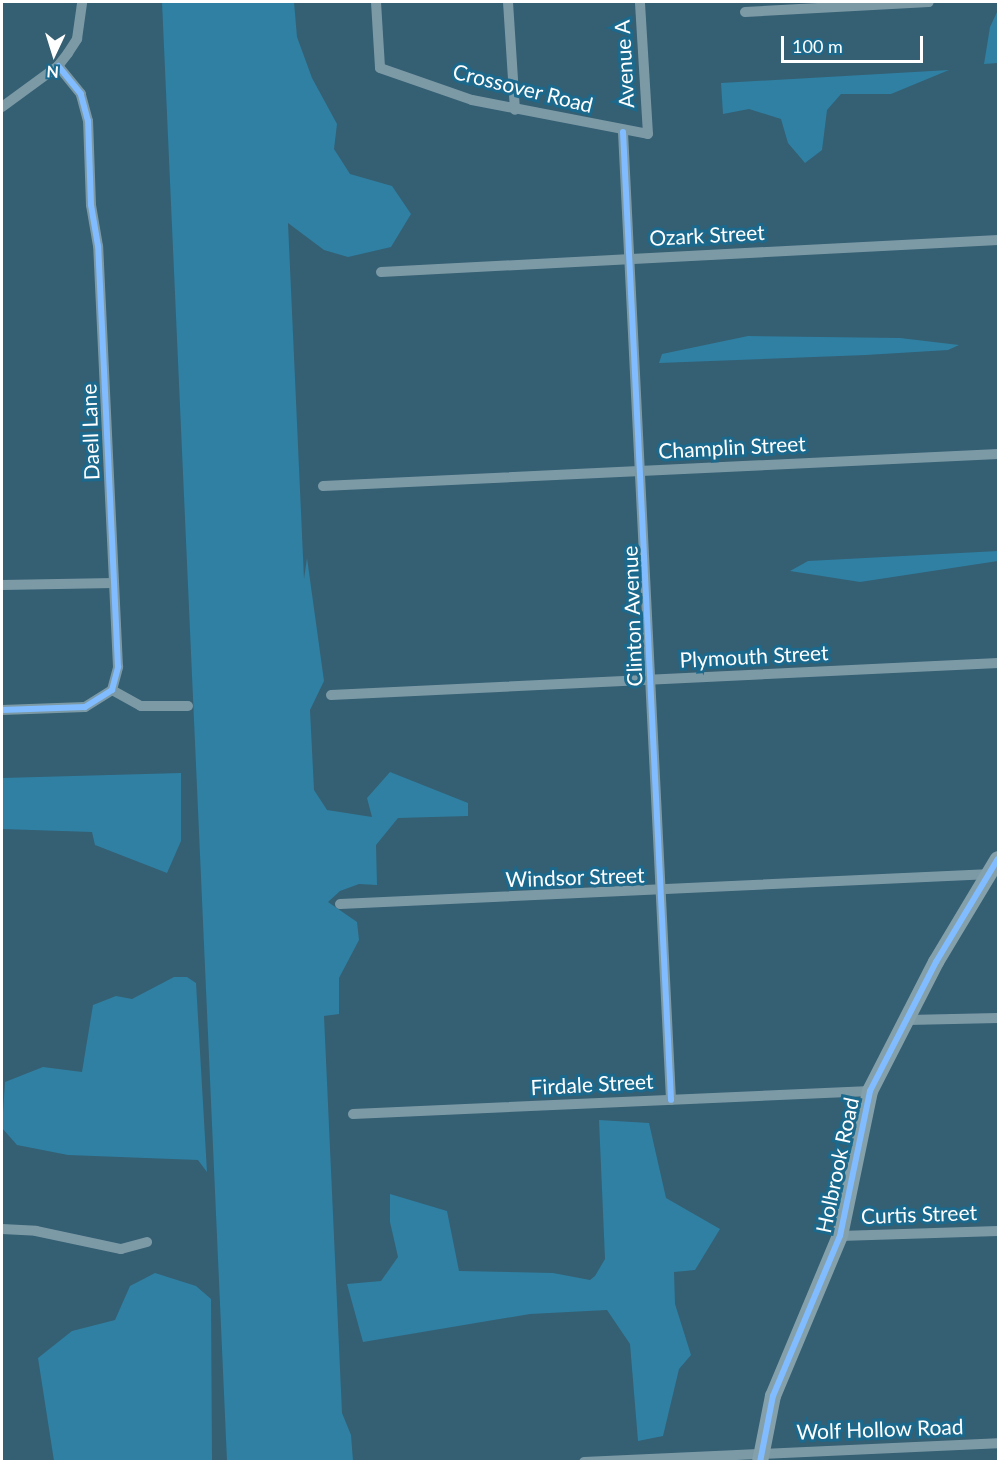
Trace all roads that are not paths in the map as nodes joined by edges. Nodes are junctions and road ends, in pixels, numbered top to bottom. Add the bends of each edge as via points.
1 (82, 2) edge
2 (376, 2) edge
3 (508, 2) edge
4 (640, 2) edge
5 (927, 2) edge
6 (829, 5) edge
7 (745, 12) dead end
8 (57, 66) junction
9 (3, 102) edge
10 (515, 110) junction
11 (623, 132) junction
12 (999, 240) edge
13 (631, 259) junction
14 (381, 272) dead end
15 (999, 454) edge
16 (642, 470) junction
17 (323, 486) dead end
18 (114, 583) junction
19 (2, 585) edge
20 (999, 663) edge
21 (651, 681) junction
22 (112, 690) junction
23 (331, 695) dead end
24 (188, 706) dead end
25 (2, 710) edge
26 (999, 859) edge
27 (991, 874) junction
28 (664, 890) junction
29 (340, 904) dead end
30 (999, 1018) edge
31 (908, 1020) junction
32 (870, 1091) junction
33 (671, 1100) junction
34 (352, 1114) dead end
35 (2, 1229) edge
36 (999, 1231) edge
37 (840, 1236) junction
38 (147, 1242) dead end
39 (999, 1443) edge
40 (760, 1457) edge
41 (584, 1461) edge

1 - 8 street via 77,39
2 - 10 street, Crossover Road via 380,68 472,100
3 - 10 street
4 - 11 street, Avenue A via 648,134
5 - 6 street
6 - 7 street
8 - 9 street
8 - 18 street, Daell Lane via 81,94 88,121
10 - 11 street, Crossover Road
11 - 13 street, Clinton Avenue
12 - 13 street, Ozark Street
13 - 14 street, Ozark Street
13 - 16 street, Clinton Avenue
15 - 16 street, Champlin Street
16 - 17 street, Champlin Street
16 - 21 street, Clinton Avenue
18 - 19 street
18 - 22 street, Daell Lane via 118,667
20 - 21 street, Plymouth Street
21 - 23 street, Plymouth Street
21 - 28 street, Clinton Avenue
22 - 24 street via 141,706
22 - 25 street via 85,707
26 - 27 street, Holbrook Road
27 - 28 street, Windsor Street
27 - 31 street, Holbrook Road via 936,962
28 - 29 street, Windsor Street
28 - 33 street, Clinton Avenue
30 - 31 street
31 - 32 street, Holbrook Road via 892,1041
32 - 33 street, Firdale Street
32 - 37 street, Holbrook Road
33 - 34 street, Firdale Street
35 - 38 street via 36,1231 121,1249
36 - 37 street, Curtis Street
37 - 40 street, Holbrook Road via 773,1396
39 - 40 street, Wolf Hollow Road
40 - 41 street, Wolf Hollow Road

